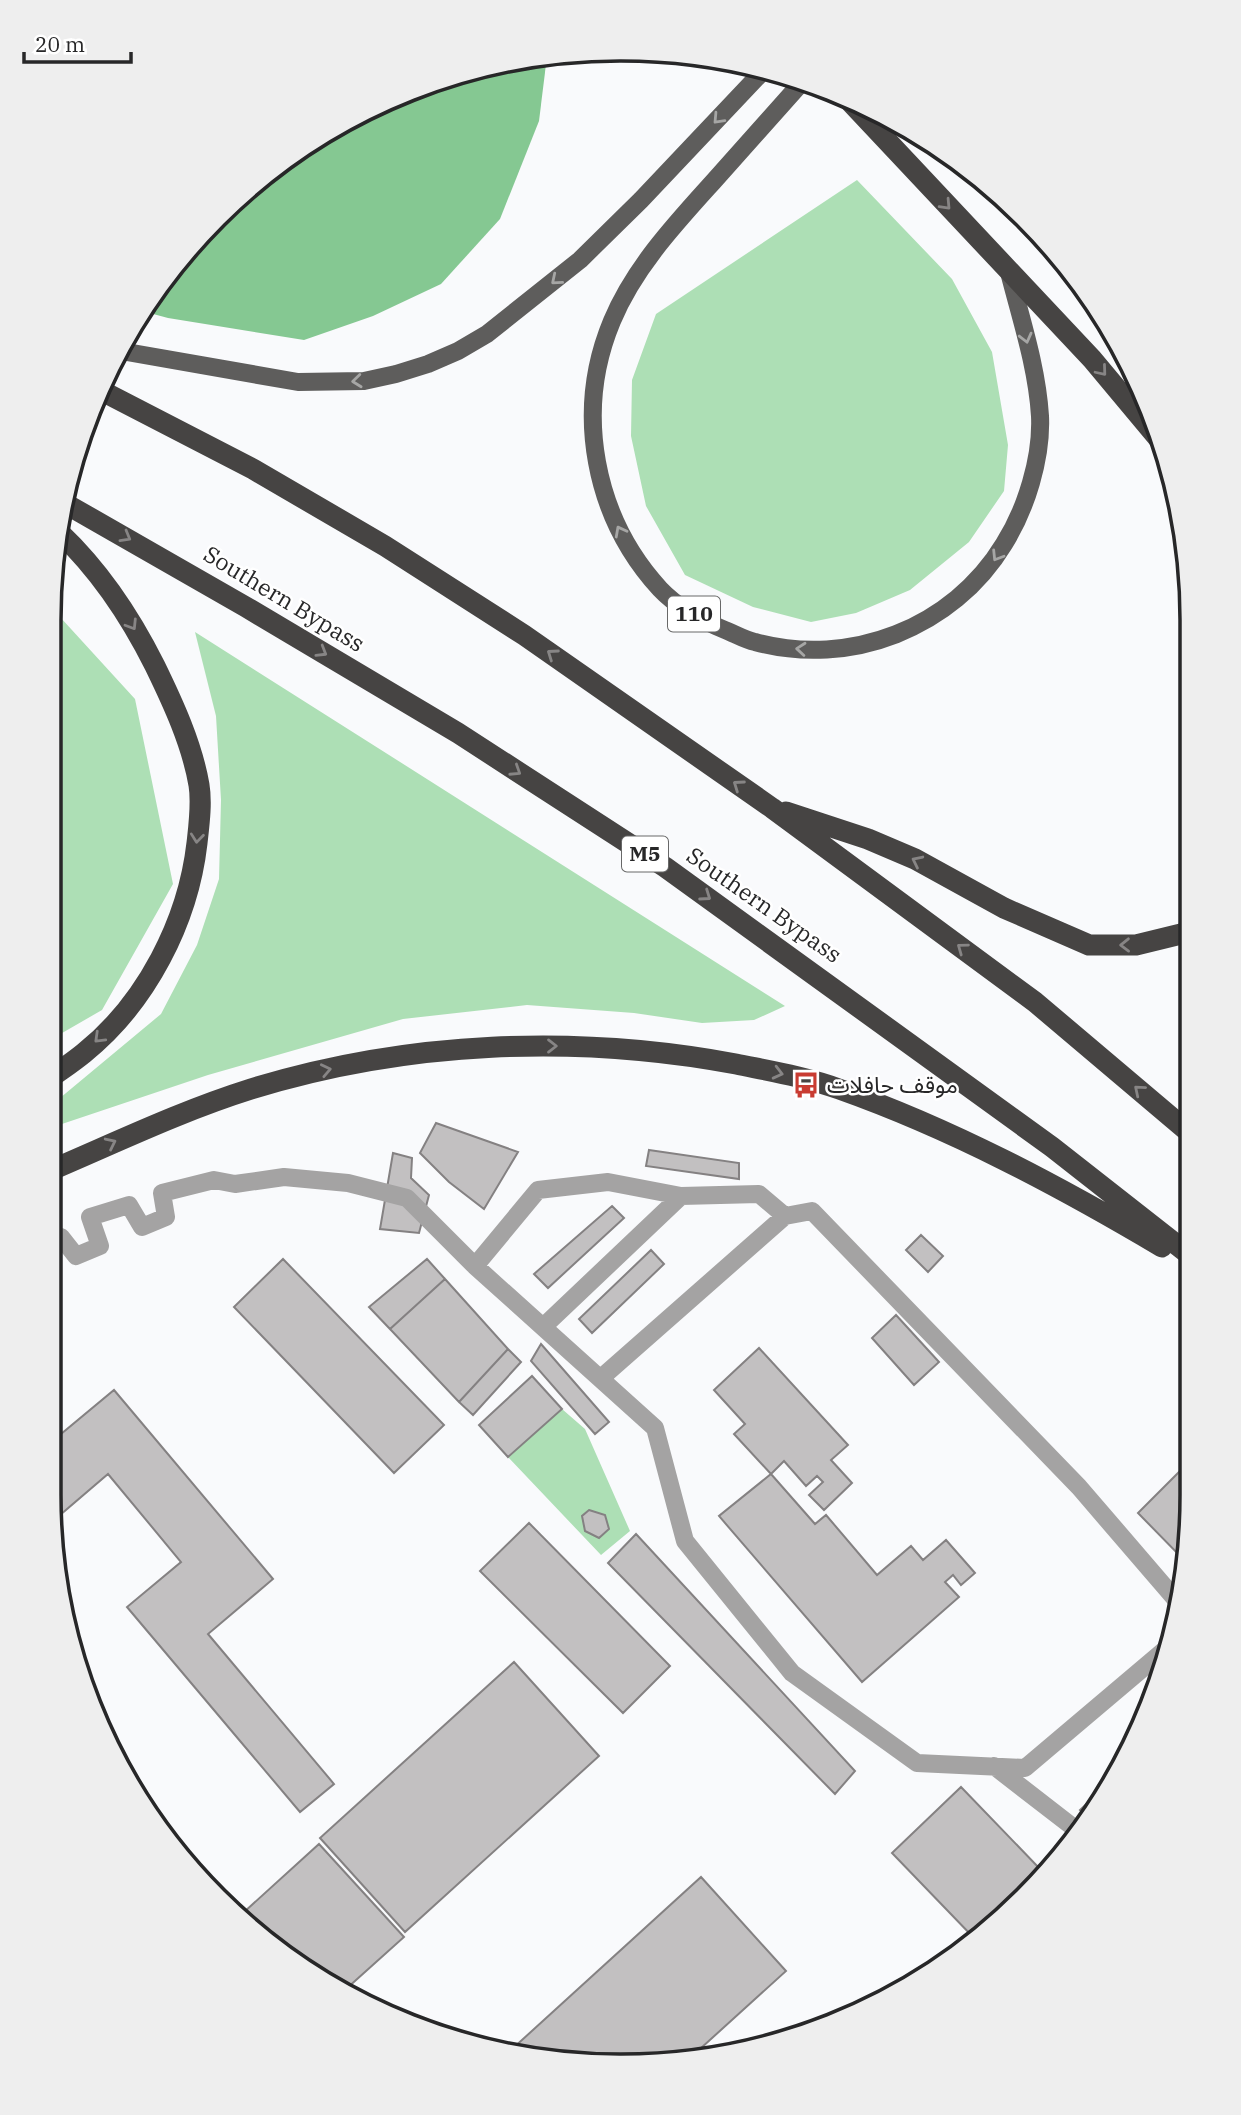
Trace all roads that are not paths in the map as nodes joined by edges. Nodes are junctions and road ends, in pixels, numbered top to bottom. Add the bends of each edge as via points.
1 (756, 78) edge
2 (796, 90) edge
3 (863, 117) edge
4 (1009, 272) junction
5 (130, 353) edge
6 (109, 395) edge
7 (1142, 418) edge
8 (73, 509) edge
9 (67, 541) edge
10 (772, 808) junction
11 (1180, 934) edge
12 (61, 1070) edge
13 (1180, 1125) edge
14 (61, 1166) edge
15 (681, 1196) junction
16 (785, 1216) junction
17 (61, 1237) edge
18 (1180, 1247) edge
19 (1180, 1257) edge
20 (475, 1266) junction
21 (543, 1327) junction
22 (601, 1378) junction
23 (1171, 1594) edge
24 (1155, 1658) edge
25 (993, 1766) junction
26 (1071, 1825) edge

1 -> 5 main road via 579,260 458,351 364,381 298,382
4 -> 2 main road, 110 via 1032,363 1040,418 1034,472 1017,522 997,556 953,604 908,631 858,647 806,651 754,642 705,622 662,592 632,553 609,510 596,463 592,415 597,366 612,320 669,230
3 -> 4 highway
4 -> 7 highway
10 -> 6 highway via 524,635 385,546 253,469
8 -> 18 highway, Southern Bypass / M5 via 458,733 666,867 1052,1147
9 -> 12 highway via 120,605 166,689 199,786 199,824 186,898 156,967 111,1026
11 -> 10 highway via 1136,945 1089,945 1003,908 915,859
13 -> 10 highway via 1035,1002
14 -> 19 highway via 192,1108 328,1069 509,1046 642,1051 708,1059 838,1089 1014,1165
15 - 16 lane via 759,1194
15 - 20 lane via 608,1182 538,1190
15 - 21 lane
16 - 22 lane
16 - 23 lane via 812,1211 1079,1487
17 - 20 lane via 76,1256 100,1247 90,1217 129,1205 142,1227 166,1217 162,1193 214,1180 236,1184 284,1177 348,1183 407,1198
20 - 21 lane
21 - 22 lane
22 - 25 lane via 655,1428 685,1541 792,1672 917,1763
24 - 25 lane via 1026,1768
25 - 26 lane

